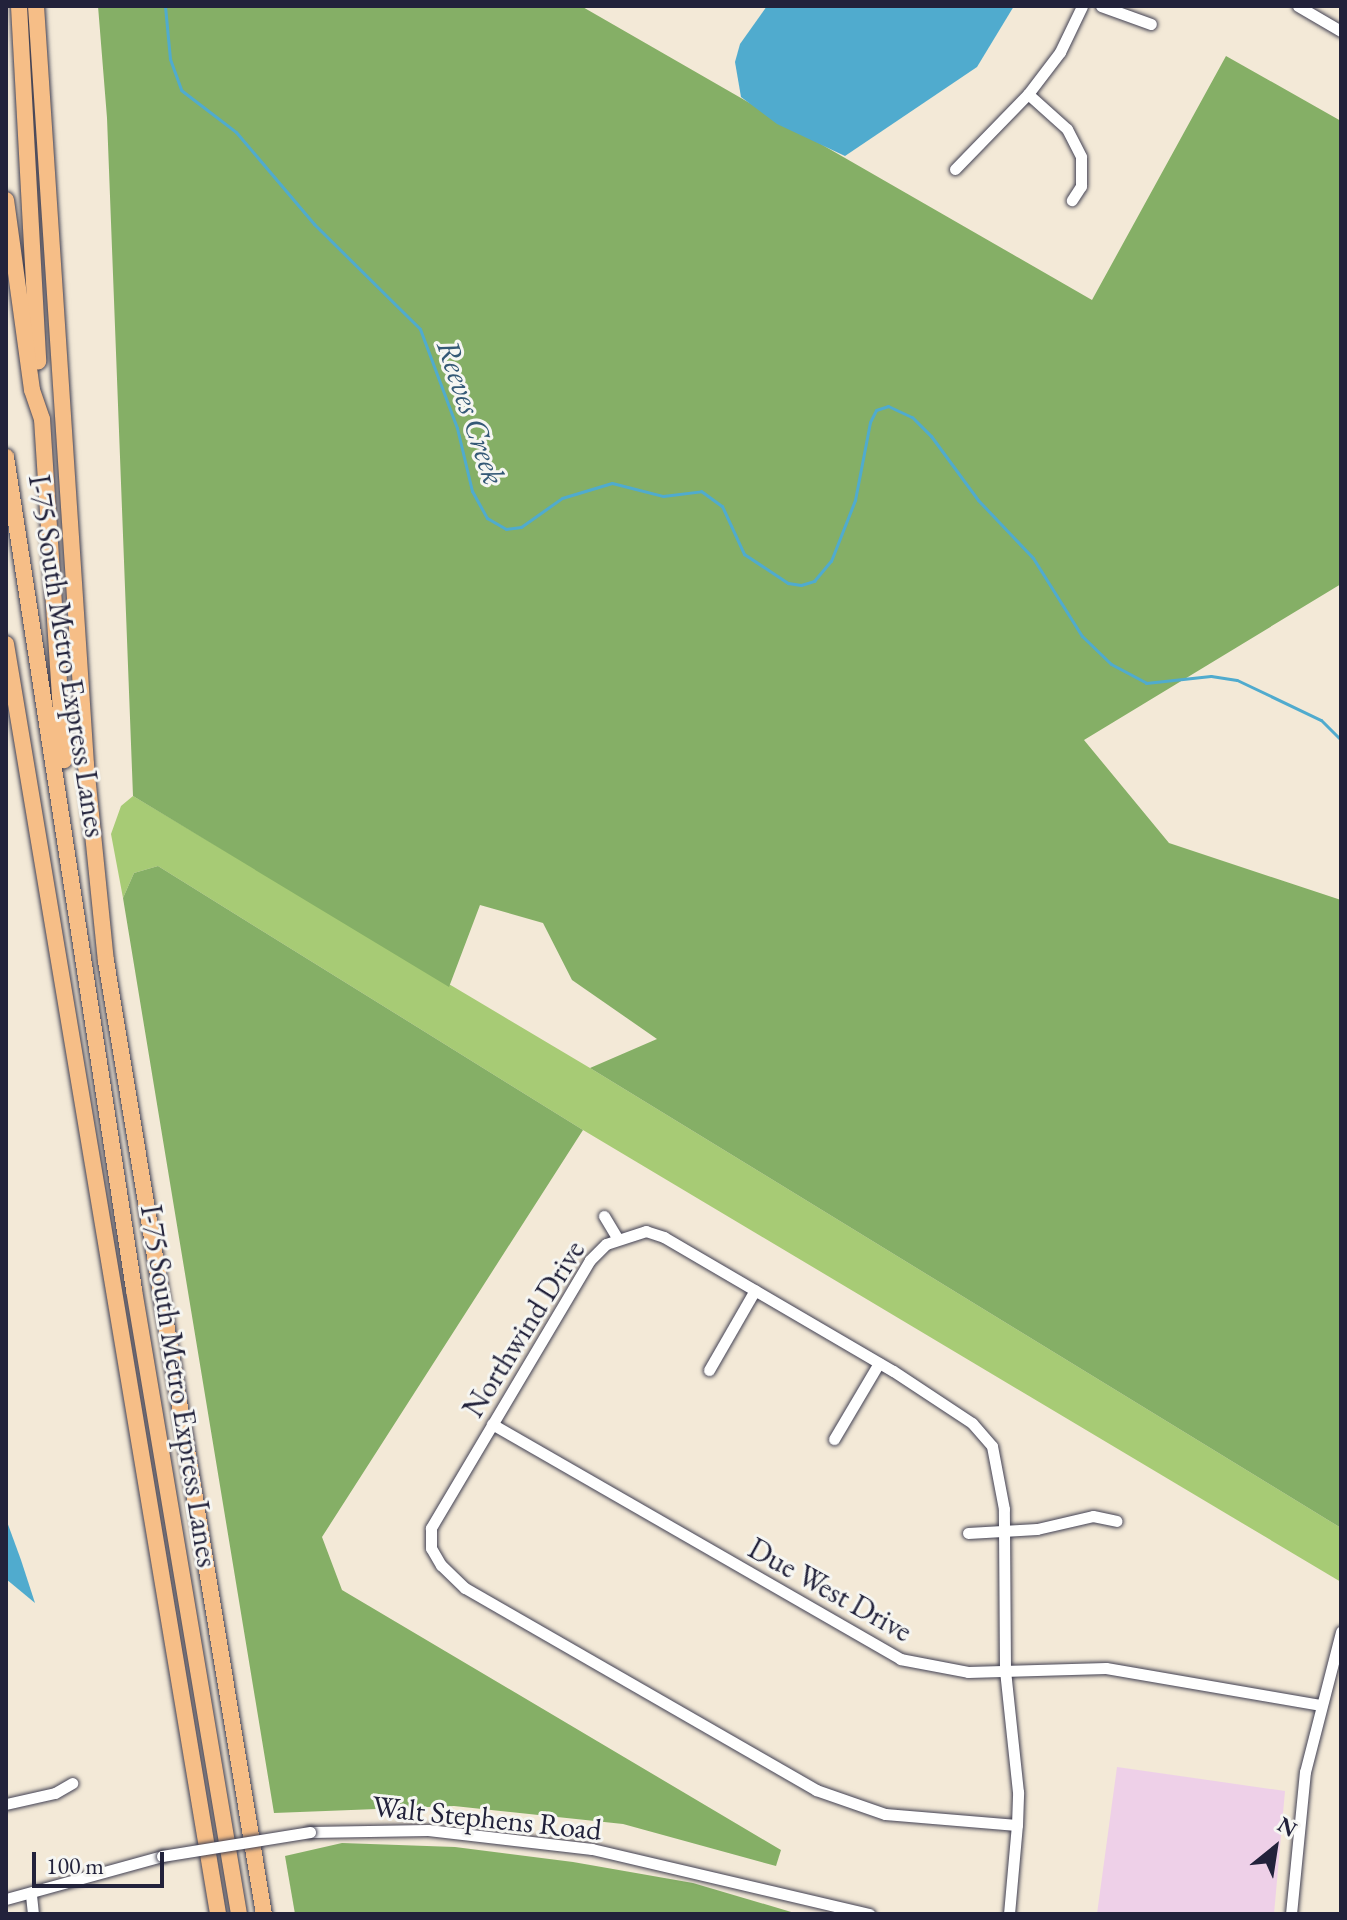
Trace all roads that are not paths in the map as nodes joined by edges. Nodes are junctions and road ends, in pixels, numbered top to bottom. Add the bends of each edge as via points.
1 (19, 6) edge
2 (36, 6) edge
3 (1082, 6) edge
4 (1101, 6) edge
5 (1298, 6) edge
6 (1151, 24) dead end
7 (1341, 31) edge
8 (1028, 94) junction
9 (955, 169) dead end
10 (6, 200) edge
11 (1072, 200) dead end
12 (42, 419) junction
13 (6, 457) edge
14 (6, 644) edge
15 (72, 865) junction
16 (604, 1216) dead end
17 (617, 1238) junction
18 (755, 1290) junction
19 (879, 1363) junction
20 (709, 1370) dead end
21 (492, 1424) junction
22 (834, 1439) dead end
23 (1116, 1521) dead end
24 (968, 1533) dead end
25 (1004, 1533) junction
26 (1341, 1632) edge
27 (1336, 1665) edge
28 (1005, 1670) junction
29 (1320, 1705) junction
30 (72, 1783) dead end
31 (6, 1804) edge
32 (1017, 1825) junction
33 (31, 1895) junction
34 (6, 1899) edge
35 (33, 1914) edge
36 (218, 1914) edge
37 (239, 1914) edge
38 (264, 1914) edge
39 (869, 1914) edge
40 (1009, 1914) edge
41 (1291, 1914) edge

1 - 12 highway
2 - 38 highway via 86,765 106,961
3 - 8 street via 1060,52
4 - 6 street
5 - 7 street
8 - 9 street
8 - 11 street via 1067,129 1081,157 1081,186
10 - 12 highway, I-75 South Metro Express Lanes via 32,390
12 - 15 highway, I-75 South Metro Express Lanes
13 - 15 highway, I-75 South Metro Express Lanes
14 - 36 highway
15 - 37 highway, I-75 South Metro Express Lanes via 134,1290
16 - 17 street
17 - 18 street, Northwind Drive via 646,1231 664,1237
17 - 21 street, Northwind Drive via 590,1260
18 - 19 street, Northwind Drive
18 - 20 street
19 - 22 street
19 - 25 street, Northwind Drive via 972,1423 992,1446 1000,1470
21 - 28 street, Due West Drive via 900,1659 928,1668
21 - 32 street, Northwind Drive via 431,1528 431,1548 465,1588 852,1806 944,1822
23 - 25 street via 1093,1516
24 - 25 street
25 - 28 street, Northwind Drive
26 - 27 street
27 - 29 street
28 - 29 street, Due West Drive via 1106,1668
28 - 32 street, Northwind Drive via 1017,1766
29 - 41 street via 1305,1772
30 - 31 street via 55,1793
32 - 40 street, Northwind Drive
33 - 34 street, Walt Stephens Road
33 - 35 street
33 - 39 street, Walt Stephens Road, bridge via 162,1856 310,1832 428,1830 592,1849

